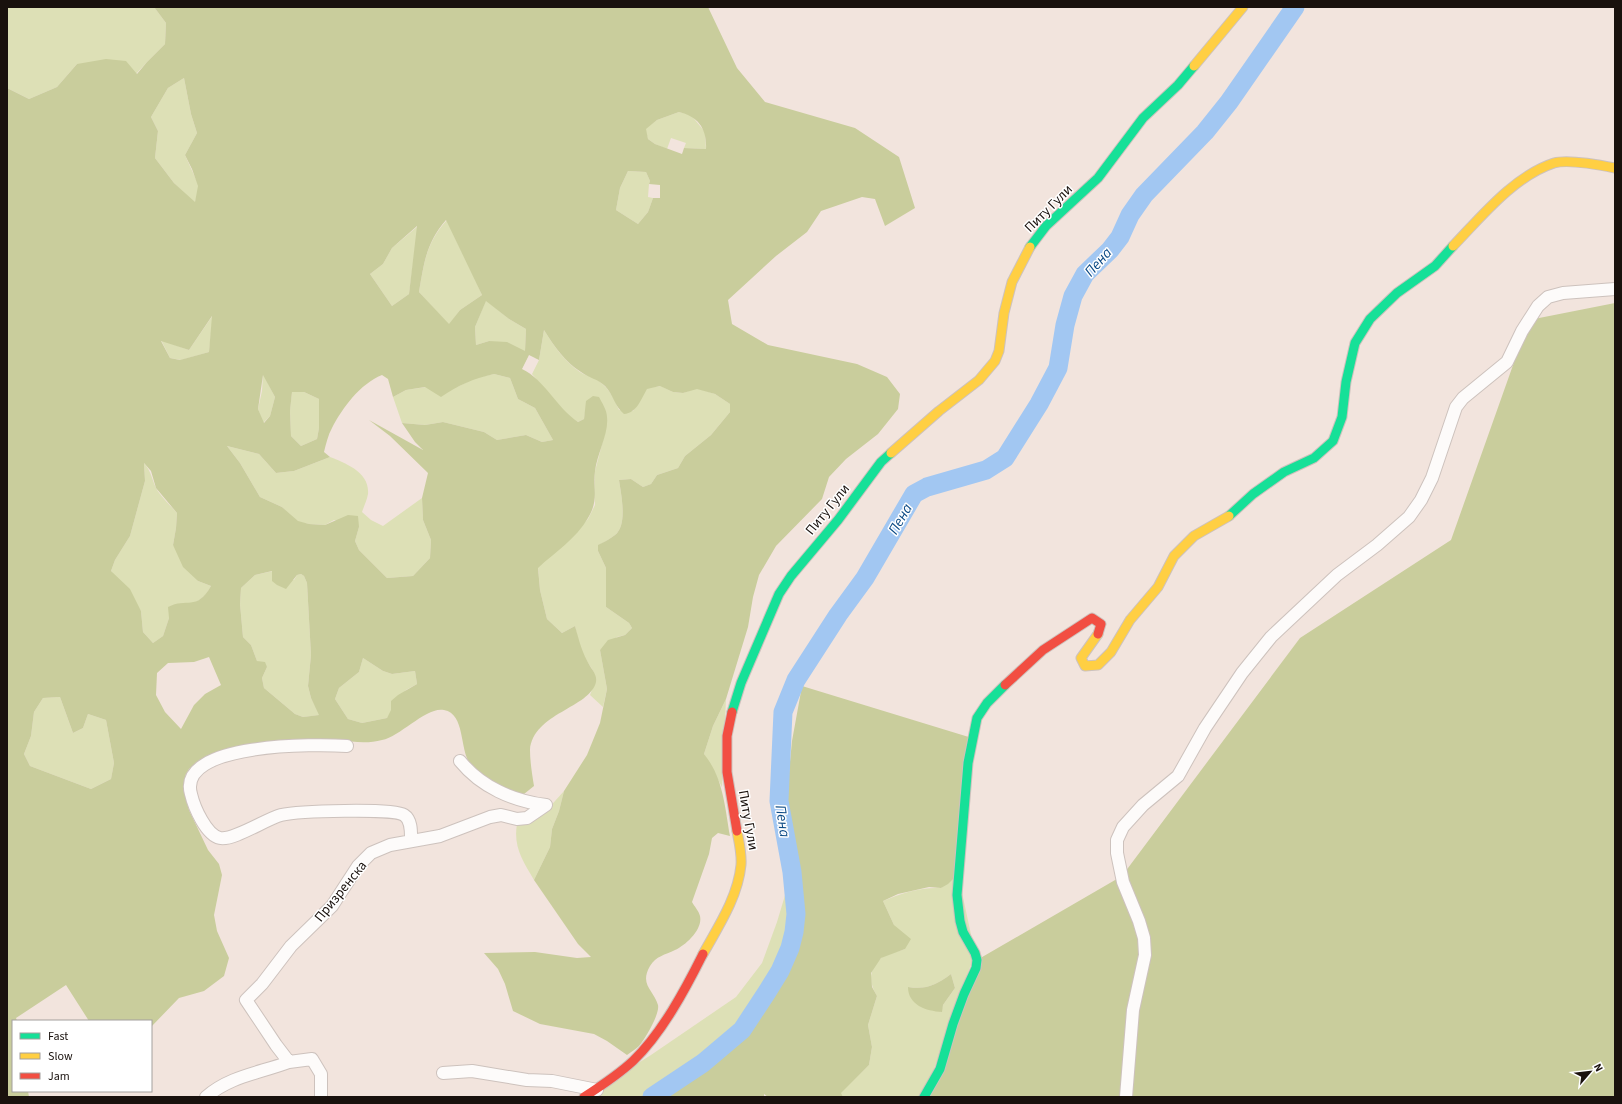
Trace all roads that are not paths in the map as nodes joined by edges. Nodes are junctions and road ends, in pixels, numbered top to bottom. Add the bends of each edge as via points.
1 (1243, 7) edge
2 (1615, 168) edge
3 (1615, 289) edge
4 (347, 746) dead end
5 (460, 761) dead end
6 (411, 841) junction
7 (289, 1062) junction
8 (443, 1073) dead end
9 (597, 1090) junction
10 (206, 1097) edge
11 (321, 1097) edge
12 (584, 1097) edge
13 (924, 1097) edge
14 (1126, 1097) edge

1 - 9 street, Питу Гули via 1178,85 1143,118 1098,178 1046,226 1027,250 1012,282 1005,307 999,351 988,371 881,462 841,516 791,576 780,594 741,683 728,730 727,772 741,853 741,866 729,905 699,962 652,1040 634,1060
2 - 13 street via 1587,163 1555,163 1524,178 1496,201 1435,266 1397,293 1370,319 1355,343 1346,382 1342,417 1333,441 1314,458 1284,472 1253,494 1228,518 1194,536 1174,556 1158,587 1130,620 1111,652 1098,665 1085,666 1081,658 1099,636 1101,624 1092,618 1043,650 987,704 977,718 968,763 957,895 960,921 975,953 976,968 953,1024 940,1069
3 - 14 street via 1563,293 1548,297 1538,306 1507,362 1463,398 1456,407 1432,478 1409,517 1337,575 1271,637 1205,728 1178,776 1143,805 1123,827 1117,840 1116,853 1123,882 1144,938 1145,955 1133,1010
4 - 6 street via 296,746 222,756 195,771 190,781 190,793 199,814 215,837 241,833 283,814 388,811 400,813 407,818
5 - 6 street, Призренска via 490,788 528,802 546,805 527,818 517,819 501,815 490,817 440,836
6 - 7 street, Призренска via 390,845 371,853 358,866 332,906 291,946 262,984 246,1000
7 - 10 street via 234,1079 216,1088
7 - 11 street via 312,1059 321,1074
8 - 9 street via 472,1071 527,1080 552,1081
9 - 12 street, Питу Гули

